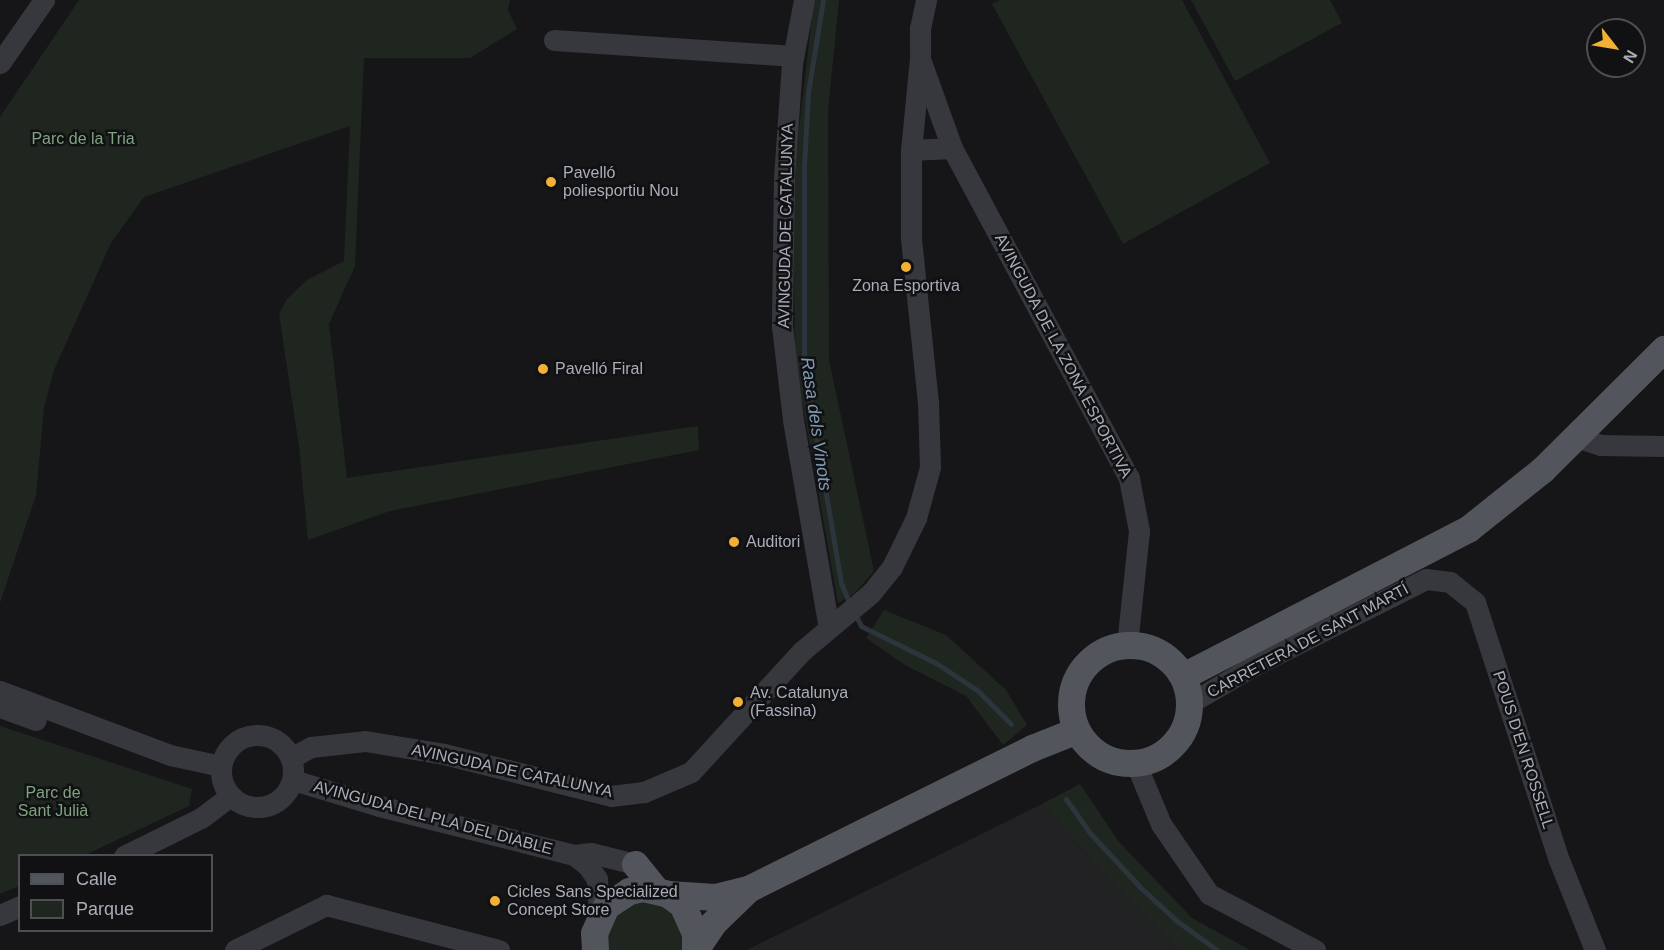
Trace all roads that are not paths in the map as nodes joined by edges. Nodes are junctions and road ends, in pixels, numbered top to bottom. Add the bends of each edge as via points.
1 (44, 0) edge
2 (804, 0) edge
3 (926, 0) edge
4 (554, 40) dead end
5 (3, 48) edge
6 (793, 56) junction
7 (920, 60) junction
8 (913, 116) junction
9 (945, 124) junction
10 (952, 148) junction
11 (911, 150) junction
12 (1664, 349) edge
13 (1576, 436) junction
14 (1664, 446) edge
15 (1426, 579) joint
16 (829, 628) junction
17 (1127, 645) junction
18 (1183, 675) junction
19 (0, 691) edge
20 (1190, 703) junction
21 (0, 707) edge
22 (1077, 730) junction
23 (291, 758) junction
24 (1136, 764) junction
25 (293, 780) junction
26 (224, 781) junction
27 (126, 854) edge
28 (574, 855) junction
29 (635, 864) joint
30 (748, 889) junction
31 (662, 892) junction
32 (18, 907) edge
33 (0, 915) edge
34 (591, 937) edge
35 (235, 950) edge
36 (499, 950) edge
37 (695, 950) edge
38 (1315, 950) edge
39 (1596, 950) edge

1 - 5 street
2 - 6 street, AVINGUDA DE CATALUNYA
3 - 7 street, AVINGUDA DE LA ZONA ESPORTIVA via 920,28
4 - 6 street
6 - 16 street, AVINGUDA DE CATALUNYA via 784,177 782,326 793,420
7 - 8 street
7 - 9 street, AVINGUDA DE LA ZONA ESPORTIVA
8 - 9 street
8 - 10 street, AVINGUDA DE LA ZONA ESPORTIVA
8 - 11 street
9 - 10 street, AVINGUDA DE LA ZONA ESPORTIVA
10 - 11 street
10 - 17 street, AVINGUDA DE LA ZONA ESPORTIVA via 1129,478 1139,531
11 - 16 street via 911,238 928,403 930,467 916,518 892,567 871,593
12 - 13 main road
13 - 14 street via 1600,445
13 - 18 main road via 1520,490 1468,529
15 - 20 street, CARRETERA DE SANT MARTÍ via 1254,665
15 - 39 street, POUS D'EN ROSSELL via 1450,582 1475,602 1559,860
16 - 23 street, AVINGUDA DE CATALUNYA via 802,651 691,772 644,792 610,796 444,754 365,741 311,747
17 - 18 main road via 1143,646 1168,658
17 - 22 main road via 1105,650 1084,667 1074,684 1071,703
18 - 20 main road
19 - 26 street via 170,755
20 - 24 main road via 1188,720 1176,743 1159,757
21 - 26 street via 111,748
22 - 24 main road via 1090,748 1112,761
22 - 30 main road via 1032,748
23 - 25 street
23 - 26 street via 276,740 253,735 232,745
24 - 38 street via 1161,824 1209,894
25 - 26 street via 281,799 260,808 238,803
25 - 28 street, AVINGUDA DEL PLA DEL DIABLE
26 - 27 street via 201,818
28 - 29 street, AVINGUDA DEL PLA DEL DIABLE via 591,853
28 - 34 street, AVINGUDA DEL PLA DEL DIABLE via 587,864 597,879
29 - 31 main road, AVINGUDA DEL PLA DEL DIABLE
30 - 31 main road via 715,897
30 - 37 main road via 713,923
31 - 34 main road via 623,894 606,906
31 - 37 main road, AVINGUDA DEL PLA DEL DIABLE via 691,918
32 - 33 street
35 - 36 street via 326,905

